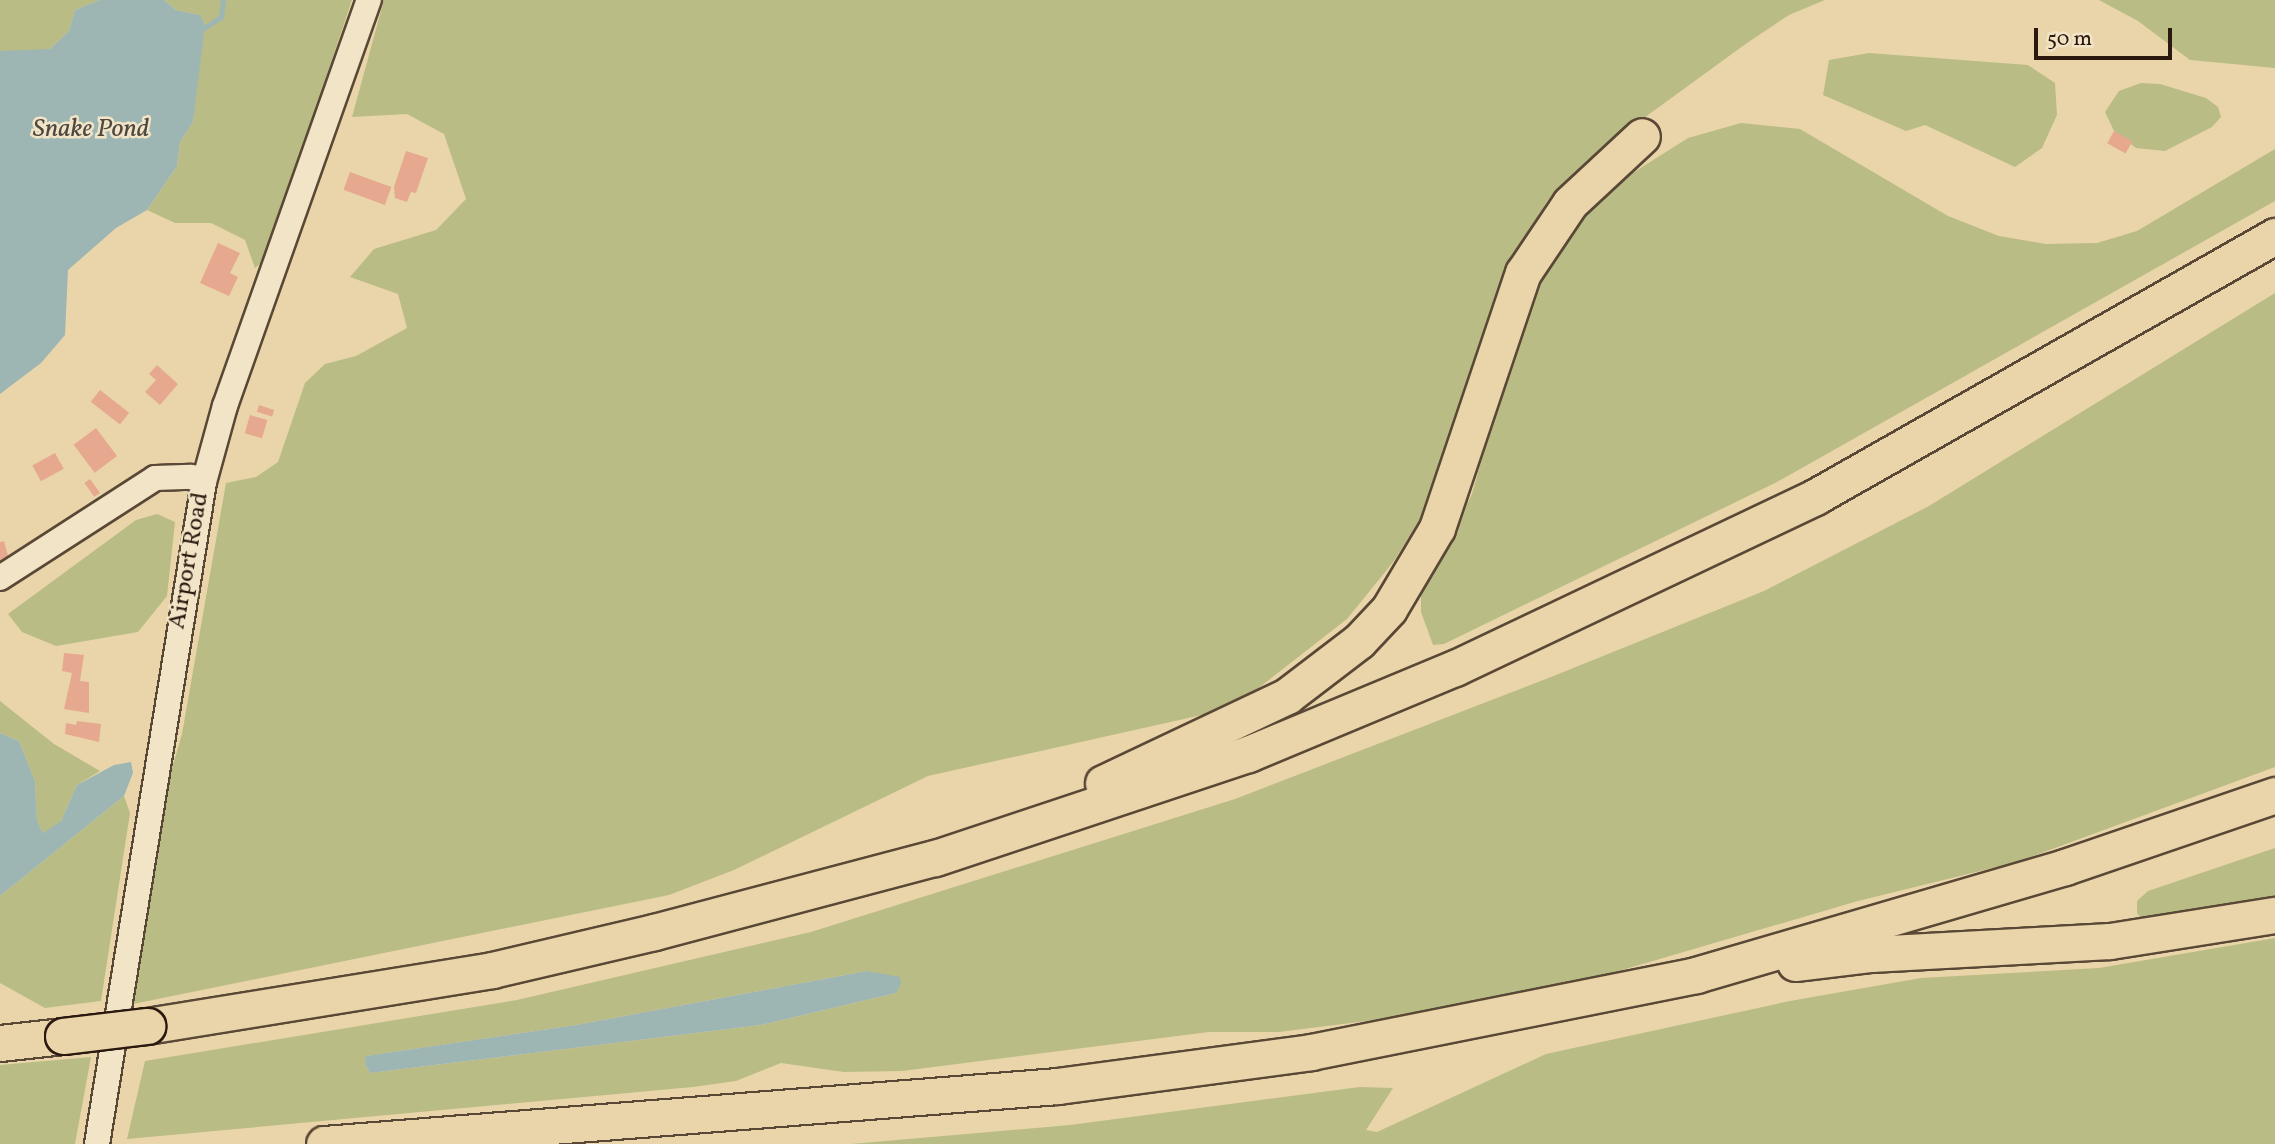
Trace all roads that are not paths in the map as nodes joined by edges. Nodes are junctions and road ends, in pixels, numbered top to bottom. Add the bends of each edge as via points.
1 (369, 0) edge
2 (1642, 136) dead end
3 (2275, 236) edge
4 (204, 482) junction
5 (0, 578) edge
6 (2275, 795) edge
7 (915, 863) junction
8 (2275, 915) edge
9 (1696, 975) junction
10 (0, 1043) edge
11 (97, 1144) edge
12 (324, 1144) edge

1 - 4 street, Airport Road via 225,406
2 - 7 highway via 1570,203 1523,273 1437,528 1389,609 1359,641 1287,696 1230,726
3 - 7 highway via 1896,455 1741,534 1468,662 1248,754
4 - 5 street via 191,477 155,478
4 - 11 street, Airport Road
6 - 9 highway via 2065,867
7 - 10 highway, bridge via 492,970 147,1026
8 - 9 highway via 2110,941 1871,954
9 - 12 highway via 1311,1052 1150,1075 871,1103

